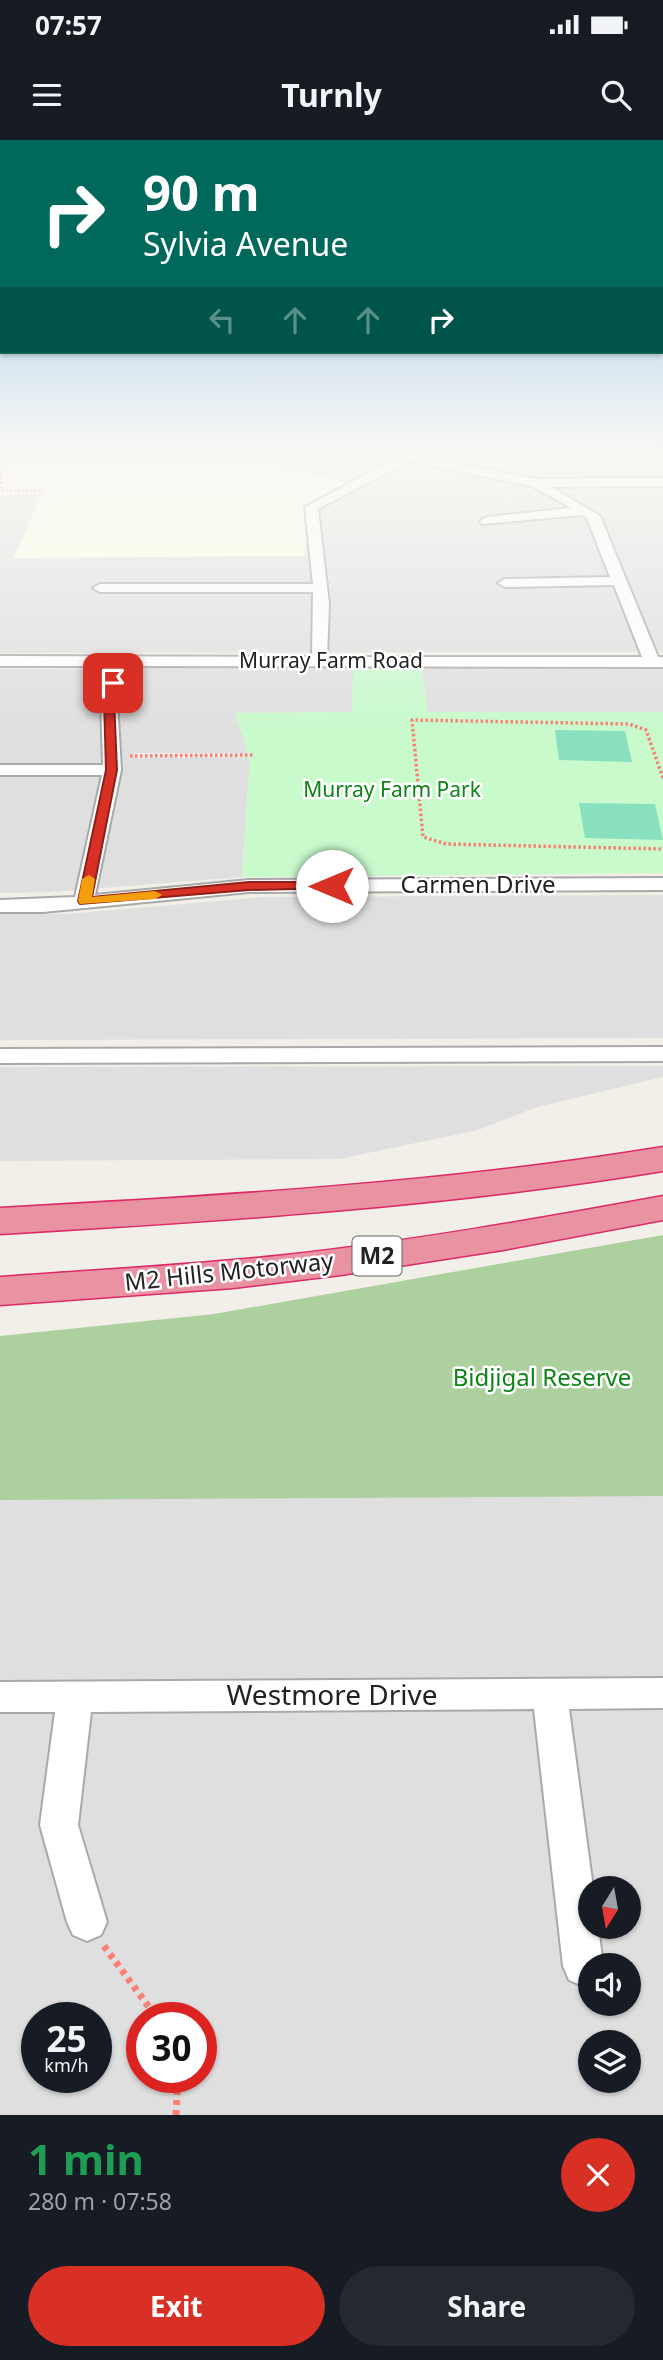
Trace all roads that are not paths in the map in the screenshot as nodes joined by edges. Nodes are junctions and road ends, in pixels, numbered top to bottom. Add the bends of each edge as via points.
1 (315, 546) edge
2 (605, 546) edge
3 (619, 582) junction
4 (505, 583) dead end
5 (318, 588) junction
6 (100, 589) dead end
7 (0, 661) edge
8 (319, 661) junction
9 (120, 662) junction
10 (657, 662) edge
11 (112, 763) junction
12 (0, 770) edge
13 (663, 884) edge
14 (84, 901) junction
15 (0, 906) edge
16 (663, 1054) edge
17 (0, 1056) edge
18 (663, 1159) edge
19 (467, 1188) junction
20 (0, 1198) edge
21 (663, 1208) edge
22 (0, 1221) edge
23 (88, 1285) junction
24 (0, 1290) edge
25 (0, 1303) edge
26 (663, 1693) edge
27 (550, 1694) junction
28 (75, 1696) junction
29 (0, 1697) edge
30 (88, 1922) road end
31 (581, 1953) edge

1 - 5 street
2 - 3 street
3 - 4 street
3 - 10 street
5 - 6 street
5 - 8 street
7 - 9 street, Murray Farm Road
8 - 9 street, Murray Farm Road
8 - 10 street, Murray Farm Road
9 - 11 street via 109,699
11 - 12 street
11 - 14 street
13 - 14 street, Carmen Drive via 249,886
14 - 15 street, Carmen Drive
16 - 17 street
18 - 19 highway
19 - 20 highway via 147,1191
19 - 22 highway
21 - 23 highway, M2 Hills Motorway / M2 via 366,1258
23 - 24 highway, M2 Hills Motorway / M2
23 - 25 highway, M2
26 - 27 street, Westmore Drive
27 - 28 street, Westmore Drive
27 - 31 street
28 - 29 street, Westmore Drive
28 - 30 street via 58,1825

